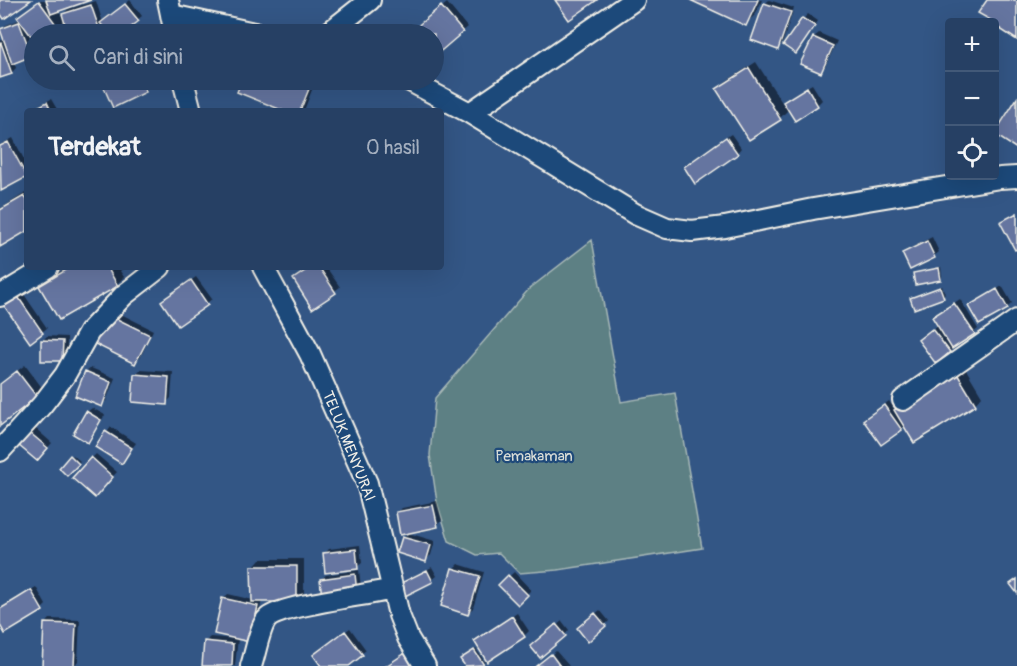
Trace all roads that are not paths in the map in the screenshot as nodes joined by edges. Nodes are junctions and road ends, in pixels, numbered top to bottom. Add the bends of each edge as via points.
1 (370, 0) edge
2 (634, 0) edge
3 (169, 7) edge
4 (172, 24) edge
5 (226, 24) edge
6 (340, 24) edge
7 (186, 90) edge
8 (427, 90) edge
9 (190, 108) edge
10 (470, 113) junction
11 (1017, 177) edge
12 (43, 270) edge
13 (156, 270) edge
14 (265, 270) edge
15 (0, 296) edge
16 (1017, 320) edge
17 (903, 400) dead end
18 (0, 451) edge
19 (393, 589) junction
20 (252, 666) edge
21 (425, 666) edge

1 - 6 street
2 - 10 street
3 - 4 street
3 - 5 street
7 - 9 street
8 - 10 street
10 - 11 street via 635,214 674,229 725,227
12 - 15 street
13 - 18 street via 124,295 89,332 65,375
14 - 19 street, TELUK MENYURAI via 310,354 367,483
16 - 17 street
19 - 20 street via 301,606 268,618
19 - 21 street, TELUK MENYURAI via 408,638

